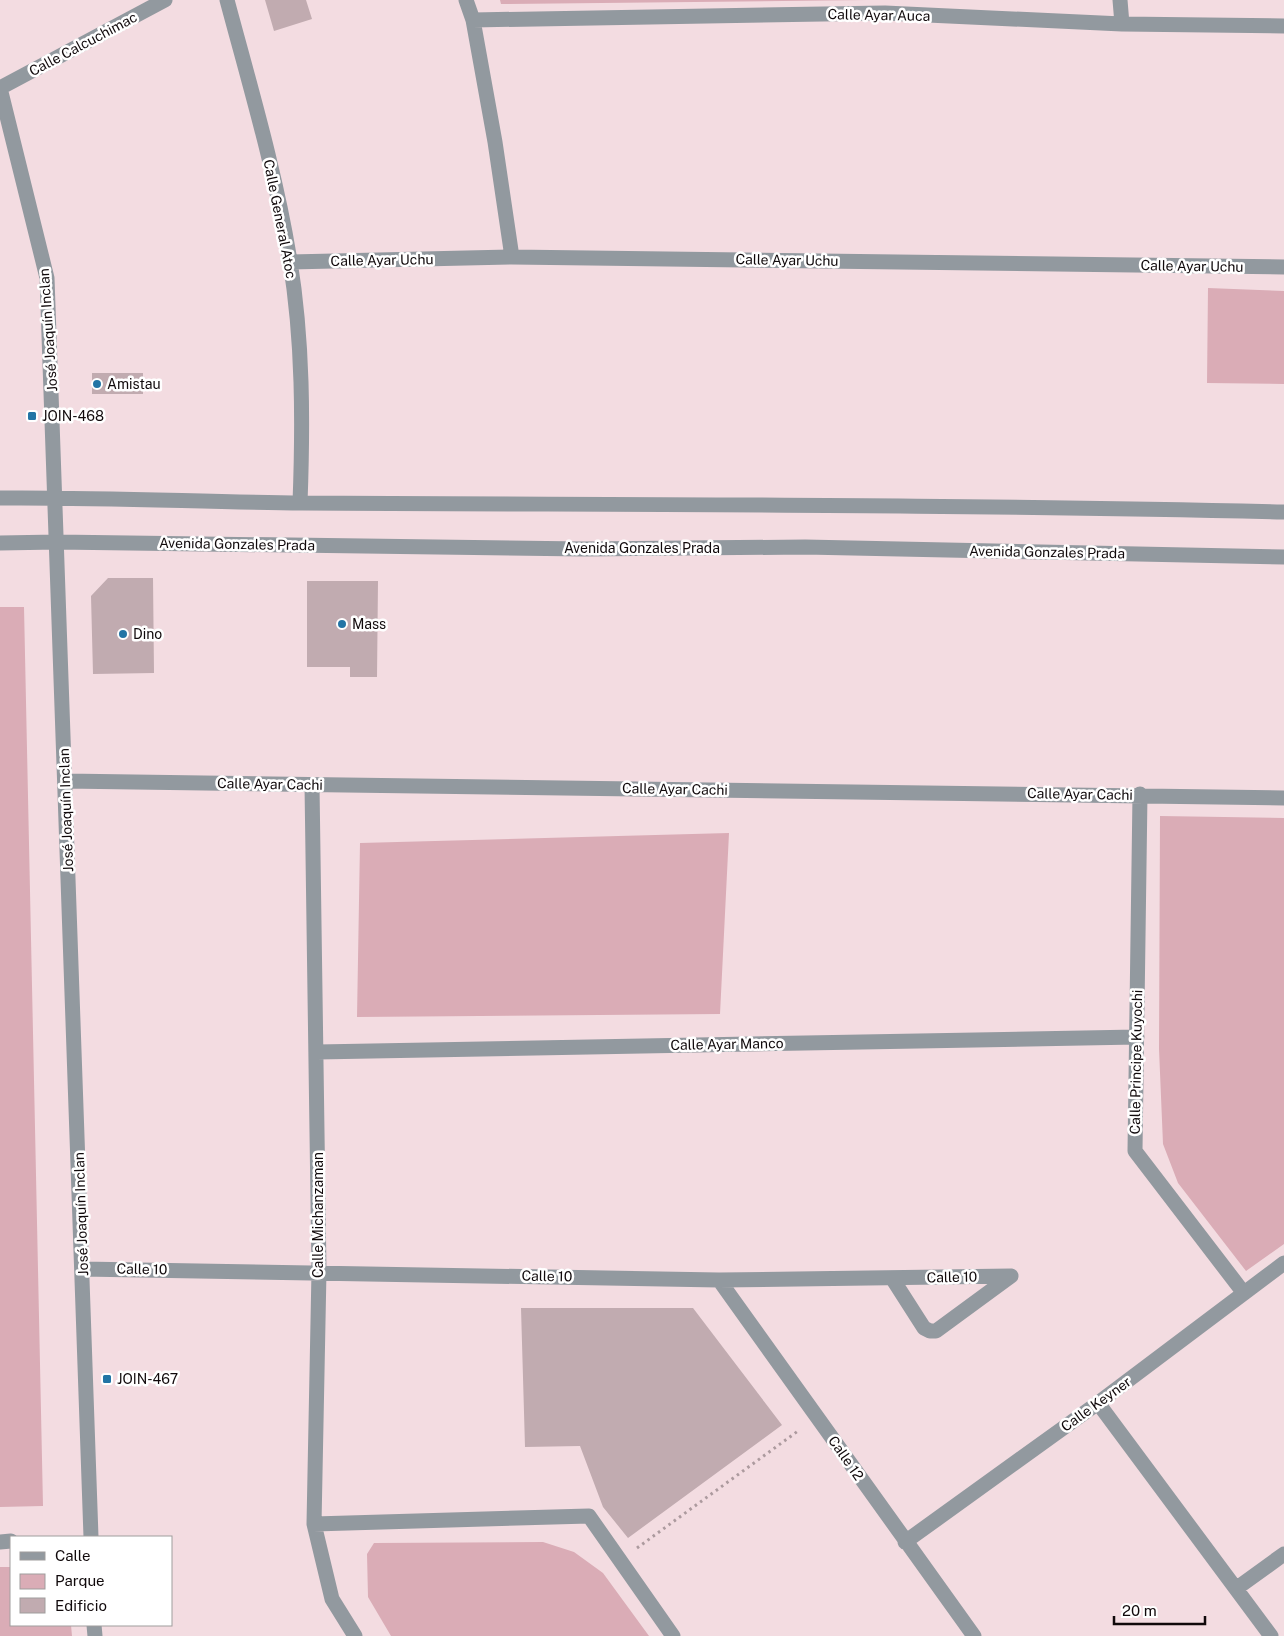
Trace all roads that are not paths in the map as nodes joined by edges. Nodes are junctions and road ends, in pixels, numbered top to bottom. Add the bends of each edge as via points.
1 (165, 0) edge
2 (227, 0) edge
3 (466, 0) edge
4 (1120, 0) edge
5 (885, 7) edge
6 (473, 20) junction
7 (1122, 24) junction
8 (1284, 26) edge
9 (0, 88) edge
10 (512, 257) junction
11 (290, 262) junction
12 (1284, 267) edge
13 (56, 497) junction
14 (0, 498) edge
15 (300, 503) junction
16 (1284, 512) edge
17 (57, 542) junction
18 (0, 543) edge
19 (1284, 557) edge
20 (66, 782) junction
21 (312, 785) junction
22 (1140, 794) junction
23 (1284, 798) edge
24 (1137, 1037) junction
25 (317, 1052) junction
26 (1284, 1263) edge
27 (82, 1269) junction
28 (319, 1271) junction
29 (892, 1278) junction
30 (719, 1280) junction
31 (1244, 1292) junction
32 (1098, 1403) junction
33 (314, 1524) junction
34 (92, 1536) edge
35 (905, 1542) junction
36 (1284, 1554) edge
37 (1237, 1588) junction
38 (356, 1636) edge
39 (673, 1636) edge
40 (974, 1636) edge
41 (1271, 1636) edge

1 - 9 street, Calle Calcuchimac
2 - 11 street, Calle General Atoc via 257,111
3 - 6 street
4 - 7 street
5 - 6 street, Calle Ayar Auca
5 - 7 street, Calle Ayar Auca
6 - 10 street
7 - 8 street, Calle Ayar Auca
9 - 13 street, José Joaquín Inclan via 47,278
10 - 11 street, Calle Ayar Uchu
10 - 12 street, Calle Ayar Uchu
11 - 15 street, Calle General Atoc via 303,422
13 - 14 street
13 - 15 street
13 - 17 street, José Joaquín Inclan
15 - 16 street via 592,503
17 - 18 street, Avenida Gonzales Prada
17 - 19 street, Avenida Gonzales Prada via 584,549 815,547
17 - 20 street, José Joaquín Inclan
20 - 21 street, Calle Ayar Cachi
20 - 27 street, José Joaquín Inclan
21 - 22 street, Calle Ayar Cachi
21 - 25 street, Calle Michanzaman
22 - 23 street, Calle Ayar Cachi
22 - 24 street, Calle Principe Kuyochi
24 - 25 street, Calle Ayar Manco
24 - 31 street, Calle Principe Kuyochi via 1135,1151
25 - 28 street, Calle Michanzaman
26 - 31 street, Calle Keyner
27 - 28 street, Calle 10
27 - 34 street, José Joaquín Inclan
28 - 30 street, Calle 10
28 - 33 street, Calle Michanzaman
29 - 29 street, Calle 10 via 1011,1276 936,1331 924,1328
29 - 30 street, Calle 10
30 - 35 street, Calle 12
31 - 32 street, Calle Keyner
32 - 35 street, Calle Keyner
32 - 37 street
33 - 38 street, Calle Michanzaman via 332,1599
33 - 39 street via 589,1516
35 - 40 street, Calle 12
36 - 37 street
37 - 41 street

